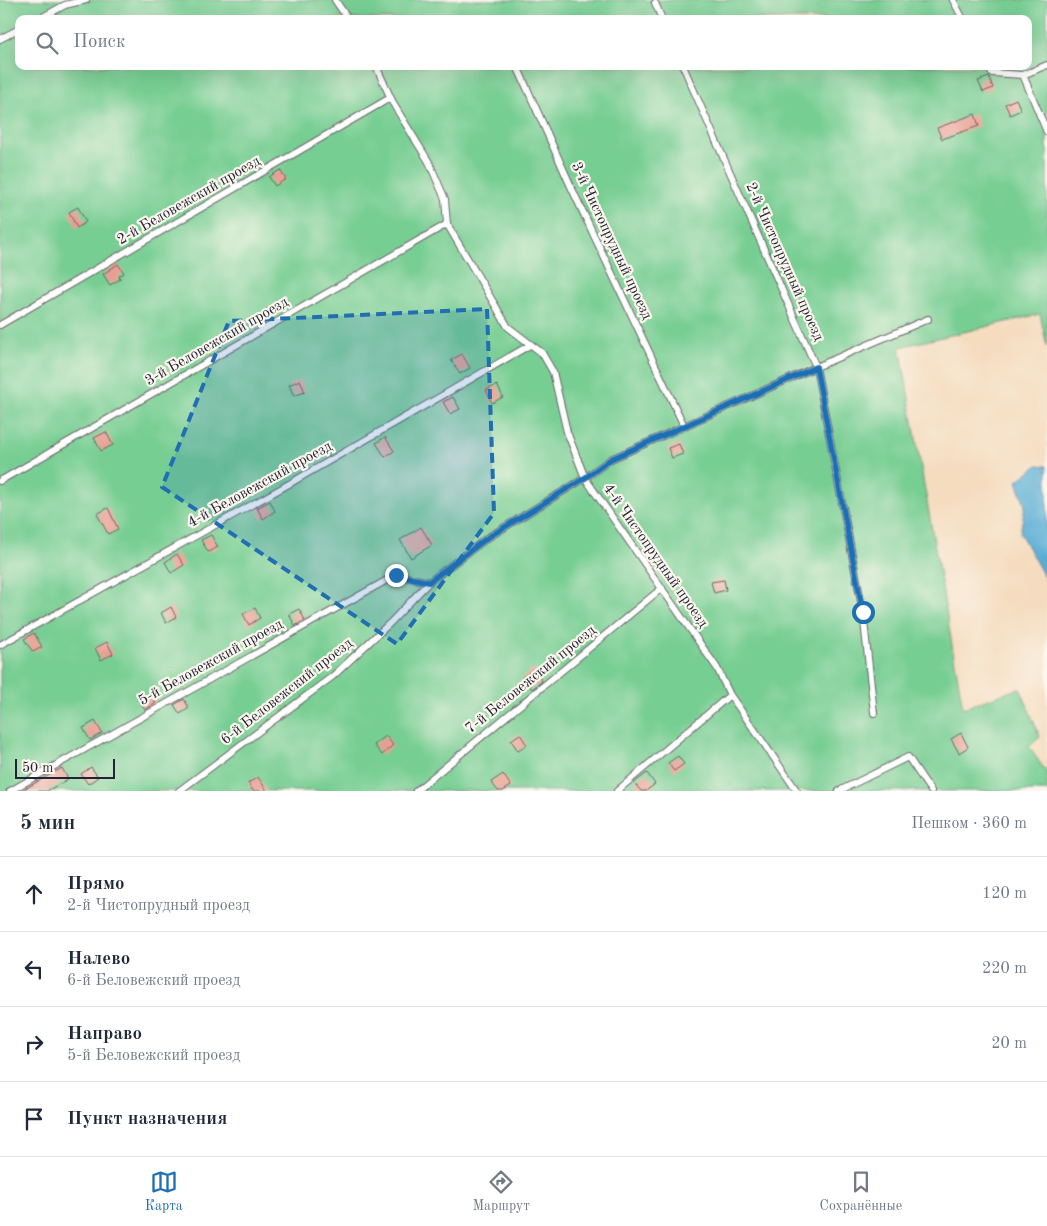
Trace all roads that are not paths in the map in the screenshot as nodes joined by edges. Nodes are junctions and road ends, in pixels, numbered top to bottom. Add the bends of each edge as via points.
1 (86, 0) edge
2 (335, 0) edge
3 (954, 0) edge
4 (655, 3) dead end
5 (47, 15) edge
6 (345, 15) edge
7 (660, 15) edge
8 (961, 15) edge
9 (15, 31) edge
10 (0, 39) edge
11 (1047, 65) edge
12 (378, 70) edge
13 (519, 70) edge
14 (685, 70) edge
15 (991, 70) edge
16 (1023, 75) junction
17 (390, 98) junction
18 (1047, 132) edge
19 (446, 224) junction
20 (928, 319) dead end
21 (0, 325) edge
22 (530, 345) junction
23 (816, 367) junction
24 (684, 426) junction
25 (585, 478) junction
26 (0, 481) edge
27 (429, 582) junction
28 (662, 588) junction
29 (0, 645) edge
30 (730, 695) junction
31 (874, 713) dead end
32 (189, 788) edge
33 (10, 791) edge
34 (179, 791) edge
35 (416, 791) edge
36 (617, 791) edge
37 (797, 791) edge
38 (840, 791) edge
39 (931, 791) edge

1 - 5 lane
2 - 6 lane
3 - 8 lane
4 - 7 lane
9 - 10 lane
11 - 16 lane
12 - 17 lane, 4-й Чистопрудный проезд
13 - 24 lane, 3-й Чистопрудный проезд
14 - 23 lane, 2-й Чистопрудный проезд
15 - 16 lane via 992,73
16 - 18 lane
17 - 19 lane, 4-й Чистопрудный проезд via 429,162 445,199
17 - 21 lane, 2-й Беловежский проезд
19 - 22 lane, 4-й Чистопрудный проезд via 508,327
19 - 26 lane, 3-й Беловежский проезд
20 - 23 lane, 6-й Беловежский проезд
22 - 25 lane, 4-й Чистопрудный проезд via 542,353 553,372 567,432
22 - 29 lane, 4-й Беловежский проезд
23 - 24 lane, 6-й Беловежский проезд
23 - 31 lane, 2-й Чистопрудный проезд via 863,612
24 - 25 lane, 6-й Беловежский проезд via 611,459
25 - 27 lane, 6-й Беловежский проезд via 487,538
25 - 28 lane, 4-й Чистопрудный проезд
27 - 32 lane, 6-й Беловежский проезд via 333,676
27 - 33 lane, 5-й Беловежский проезд via 396,575
28 - 30 lane, 4-й Чистопрудный проезд via 717,668
28 - 35 lane, 7-й Беловежский проезд
30 - 36 lane
30 - 37 lane, 4-й Чистопрудный проезд
32 - 34 lane, 6-й Беловежский проезд
38 - 39 lane via 908,757

